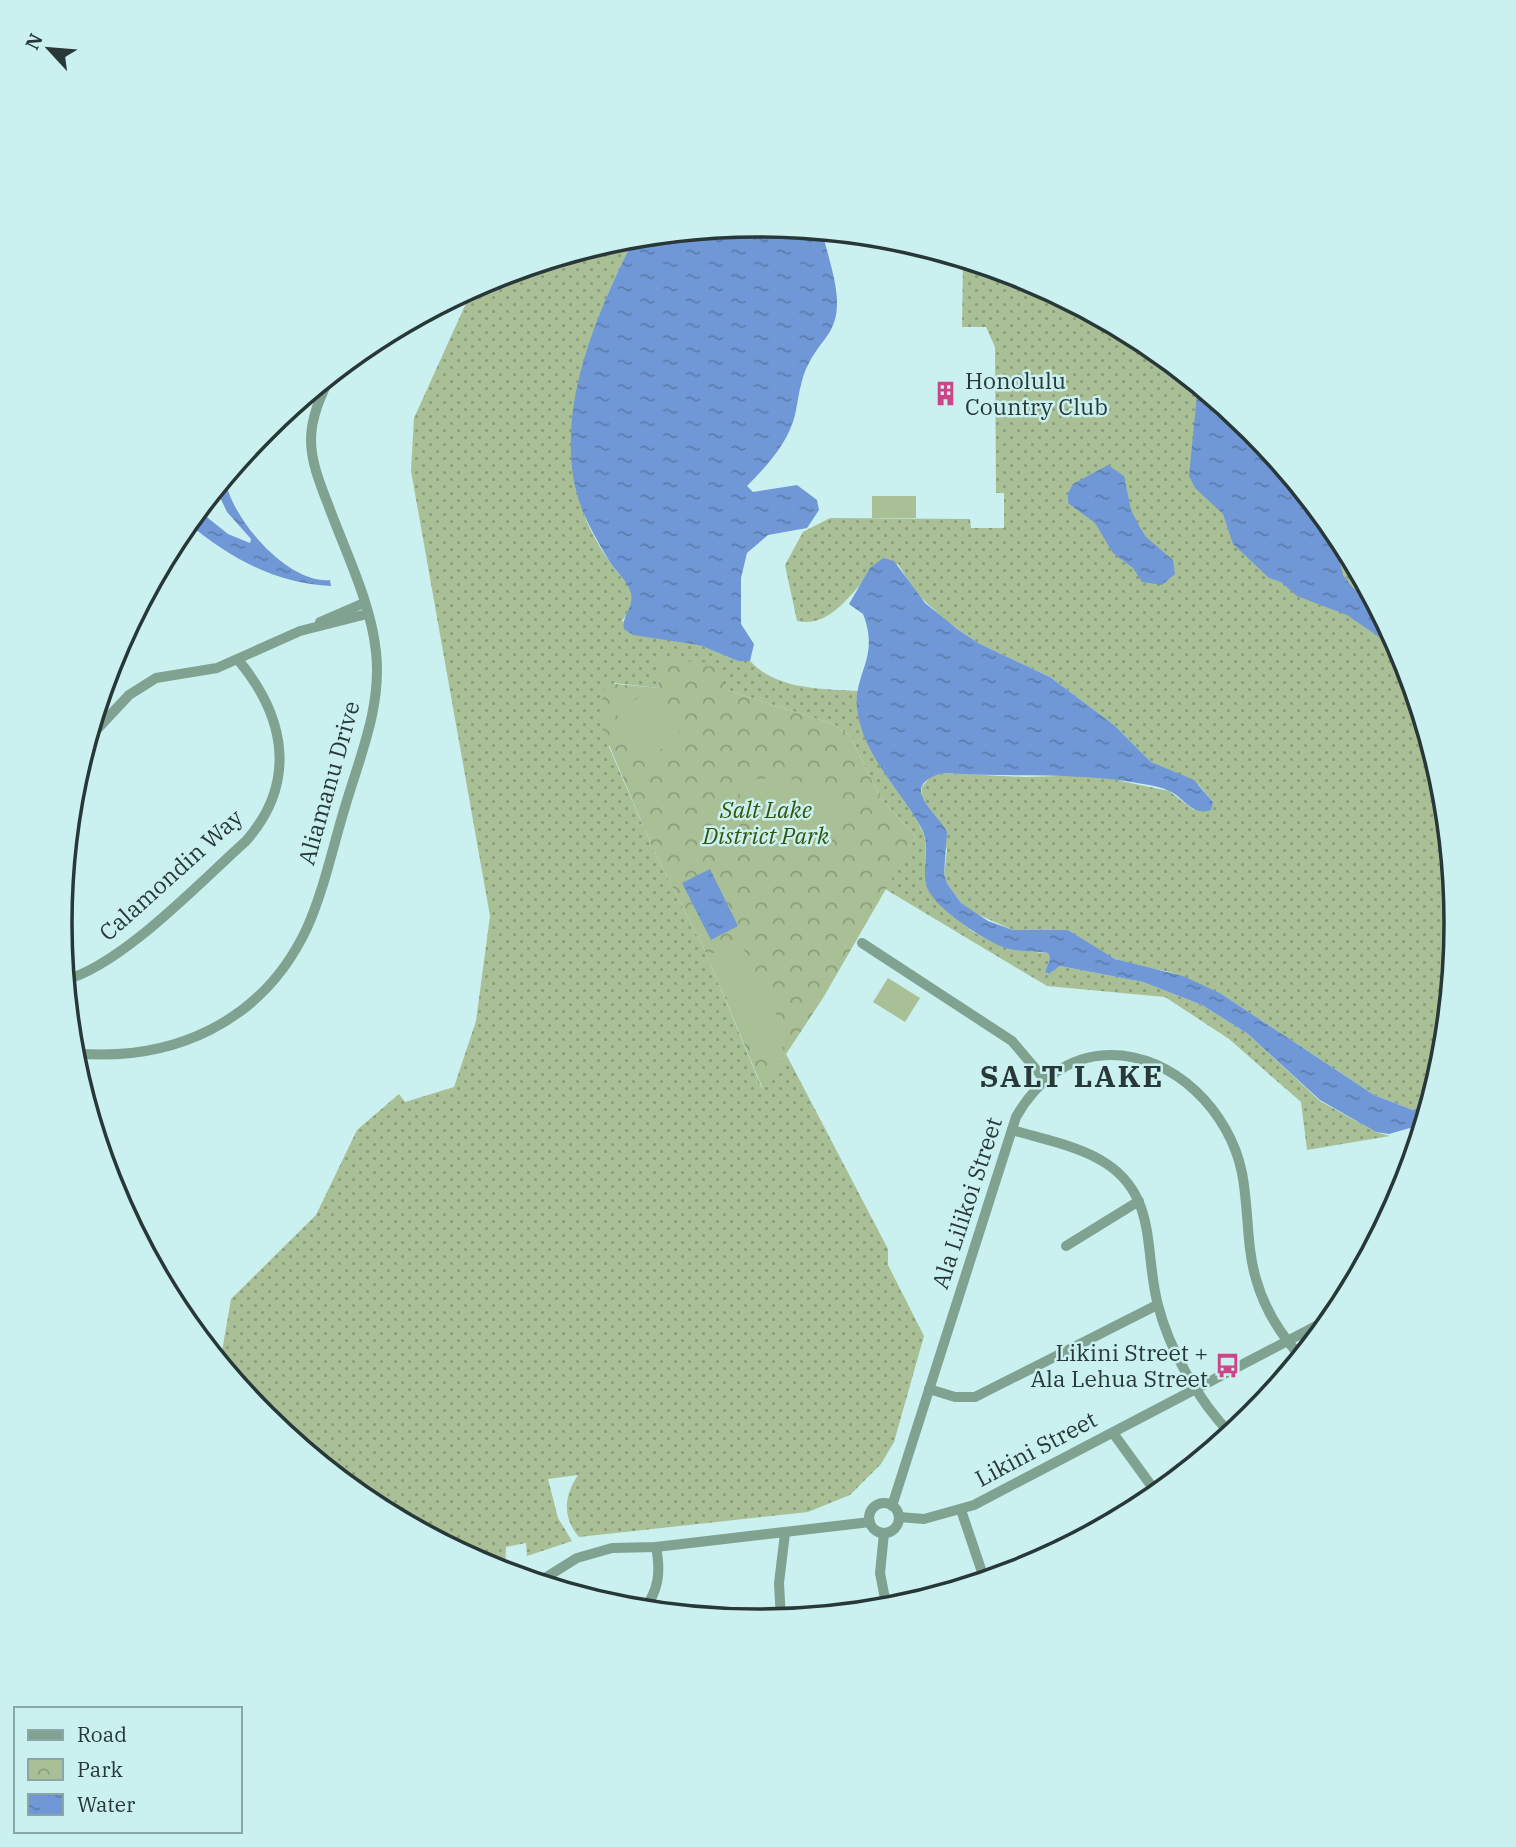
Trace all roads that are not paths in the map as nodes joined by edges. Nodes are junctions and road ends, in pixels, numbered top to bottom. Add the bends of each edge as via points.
1 (322, 394) edge
2 (366, 608) junction
3 (239, 661) junction
4 (102, 724) edge
5 (862, 943) dead end
6 (74, 977) edge
7 (84, 1053) edge
8 (1045, 1080) junction
9 (1012, 1130) junction
10 (1139, 1201) junction
11 (1066, 1247) dead end
12 (1157, 1304) junction
13 (1312, 1328) edge
14 (1288, 1340) junction
15 (1295, 1349) edge
16 (929, 1389) junction
17 (1198, 1389) junction
18 (1225, 1426) edge
19 (1113, 1433) junction
20 (1151, 1486) edge
21 (892, 1506) junction
22 (961, 1510) junction
23 (899, 1517) junction
24 (870, 1522) junction
25 (785, 1533) junction
26 (884, 1533) junction
27 (656, 1547) junction
28 (982, 1572) edge
29 (548, 1576) edge
30 (885, 1598) edge
31 (648, 1601) edge
32 (780, 1609) edge

1 - 2 street, Aliamanu Drive via 312,428 318,479
2 - 3 street
2 - 7 street, Aliamanu Drive via 377,666 374,709 314,910 287,962 248,1005 205,1033 134,1054
3 - 4 street via 149,681
3 - 6 street, Calamondin Way via 268,707 279,744 277,783 262,820 246,841 118,954
5 - 8 street via 1013,1041
8 - 9 street, Ala Lilikoi Street via 1023,1105
8 - 14 street, Ala Lilikoi Street via 1065,1066 1092,1057 1130,1057 1167,1070 1206,1102 1236,1150 1255,1276 1268,1310
9 - 10 street via 1099,1158 1125,1179
9 - 16 street, Ala Lilikoi Street
10 - 11 street
10 - 12 street via 1149,1231
12 - 16 street via 975,1397
12 - 17 street
13 - 14 street, Likini Street
14 - 15 street, Ala Lilikoi Street
14 - 17 street, Likini Street
16 - 21 street, Ala Lilikoi Street
17 - 18 street
17 - 19 street, Likini Street
19 - 20 street
19 - 22 street, Likini Street
21 - 23 street
21 - 24 street via 874,1508
22 - 23 street, Likini Street via 924,1518
22 - 28 street
23 - 26 street via 896,1527
24 - 25 street
24 - 26 street
25 - 27 street
25 - 32 street
26 - 30 street via 880,1573
27 - 29 street via 621,1547 588,1554
27 - 31 street via 658,1582

